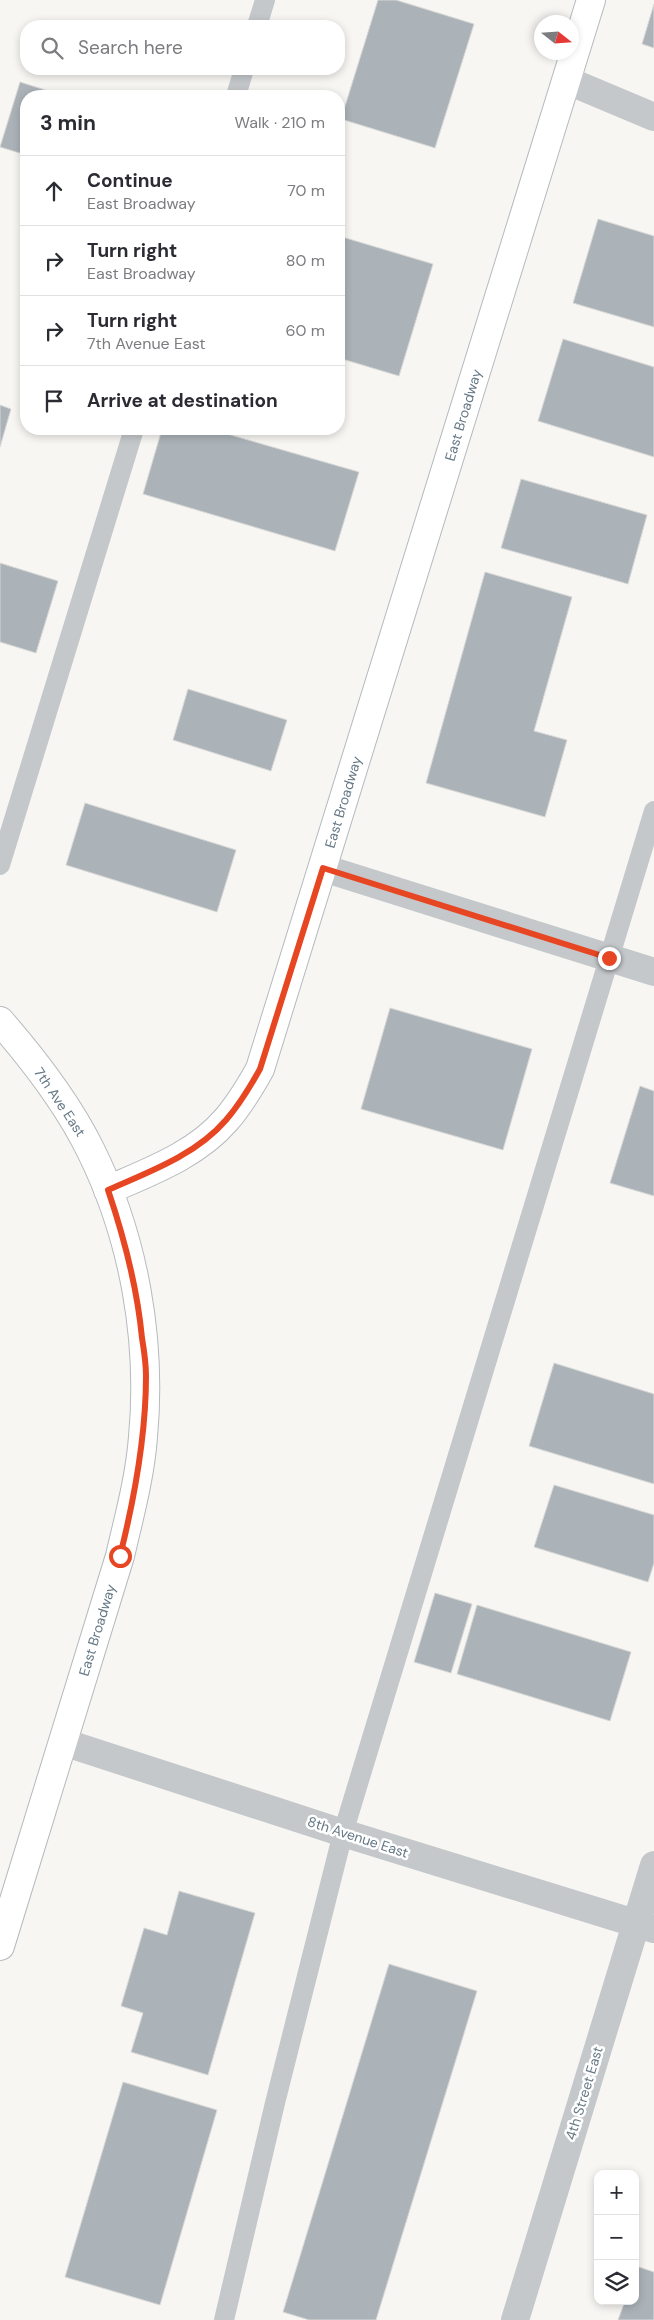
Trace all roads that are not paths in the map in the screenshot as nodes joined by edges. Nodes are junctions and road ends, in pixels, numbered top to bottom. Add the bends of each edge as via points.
1 (265, 0) edge
2 (591, 0) edge
3 (259, 20) edge
4 (242, 75) edge
5 (566, 80) junction
6 (238, 90) edge
7 (654, 117) edge
8 (132, 435) edge
9 (654, 811) edge
10 (0, 866) edge
11 (323, 868) junction
12 (609, 958) junction
13 (654, 972) edge
14 (0, 1021) edge
15 (108, 1190) junction
16 (63, 1742) junction
17 (343, 1833) junction
18 (654, 1865) edge
19 (645, 1927) edge
20 (0, 1946) edge
21 (224, 2320) edge
22 (515, 2320) edge

1 - 3 lane
2 - 5 main road, East Broadway
4 - 6 lane
5 - 7 street
5 - 11 main road, East Broadway
8 - 10 lane
9 - 12 lane
11 - 12 street
11 - 15 main road, East Broadway via 260,1069 243,1098 225,1122 200,1144 171,1162
12 - 13 street
12 - 17 lane
14 - 15 main road, 7th Ave East via 56,1094 90,1149
15 - 16 main road, East Broadway via 127,1246 139,1307 146,1374 143,1438 134,1500 120,1556
16 - 17 street, 8th Avenue East
16 - 20 main road, East Broadway
17 - 19 street, 8th Avenue East
17 - 21 lane
18 - 19 street, 4th Street East
19 - 22 street, 4th Street East

